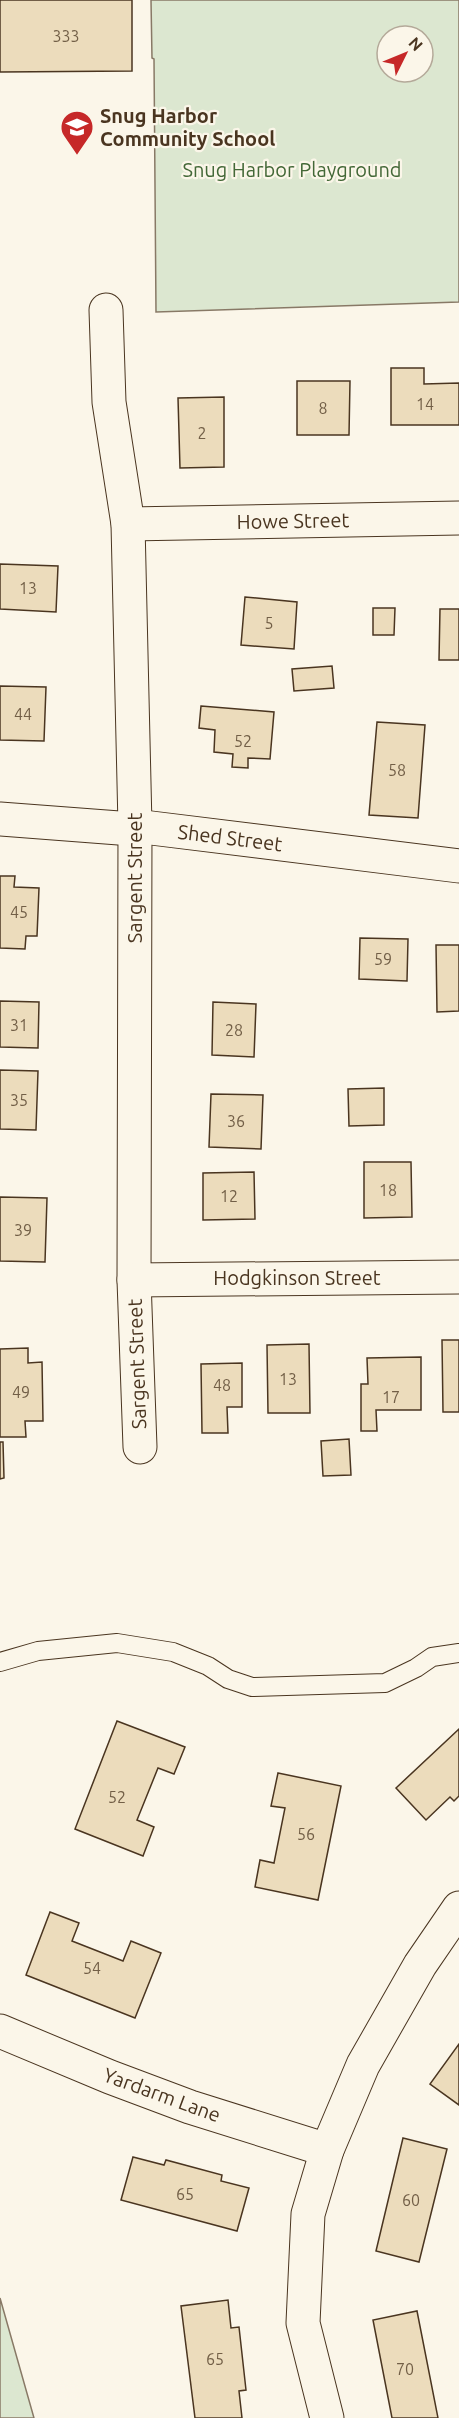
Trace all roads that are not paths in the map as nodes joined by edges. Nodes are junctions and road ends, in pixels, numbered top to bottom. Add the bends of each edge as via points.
1 (106, 310) dead end
2 (459, 518) edge
3 (128, 524) junction
4 (0, 819) edge
5 (135, 826) junction
6 (459, 866) edge
7 (459, 1277) edge
8 (134, 1280) junction
9 (140, 1447) dead end
10 (459, 1653) edge
11 (0, 1662) edge
12 (459, 1908) edge
13 (0, 2031) edge
14 (327, 2150) junction
15 (327, 2418) edge

1 - 3 street, Sargent Street via 109,402
2 - 3 street, Howe Street
3 - 5 street, Sargent Street
4 - 5 street, Shed Street
5 - 6 street, Shed Street
5 - 8 street, Sargent Street
7 - 8 street, Hodgkinson Street
8 - 9 street, Sargent Street
10 - 11 lane via 432,1657 385,1683 252,1687 173,1652 117,1643 38,1652
12 - 14 street via 420,1965 363,2065
13 - 14 street, Yardarm Lane via 110,2078
14 - 15 street via 308,2214 303,2323

